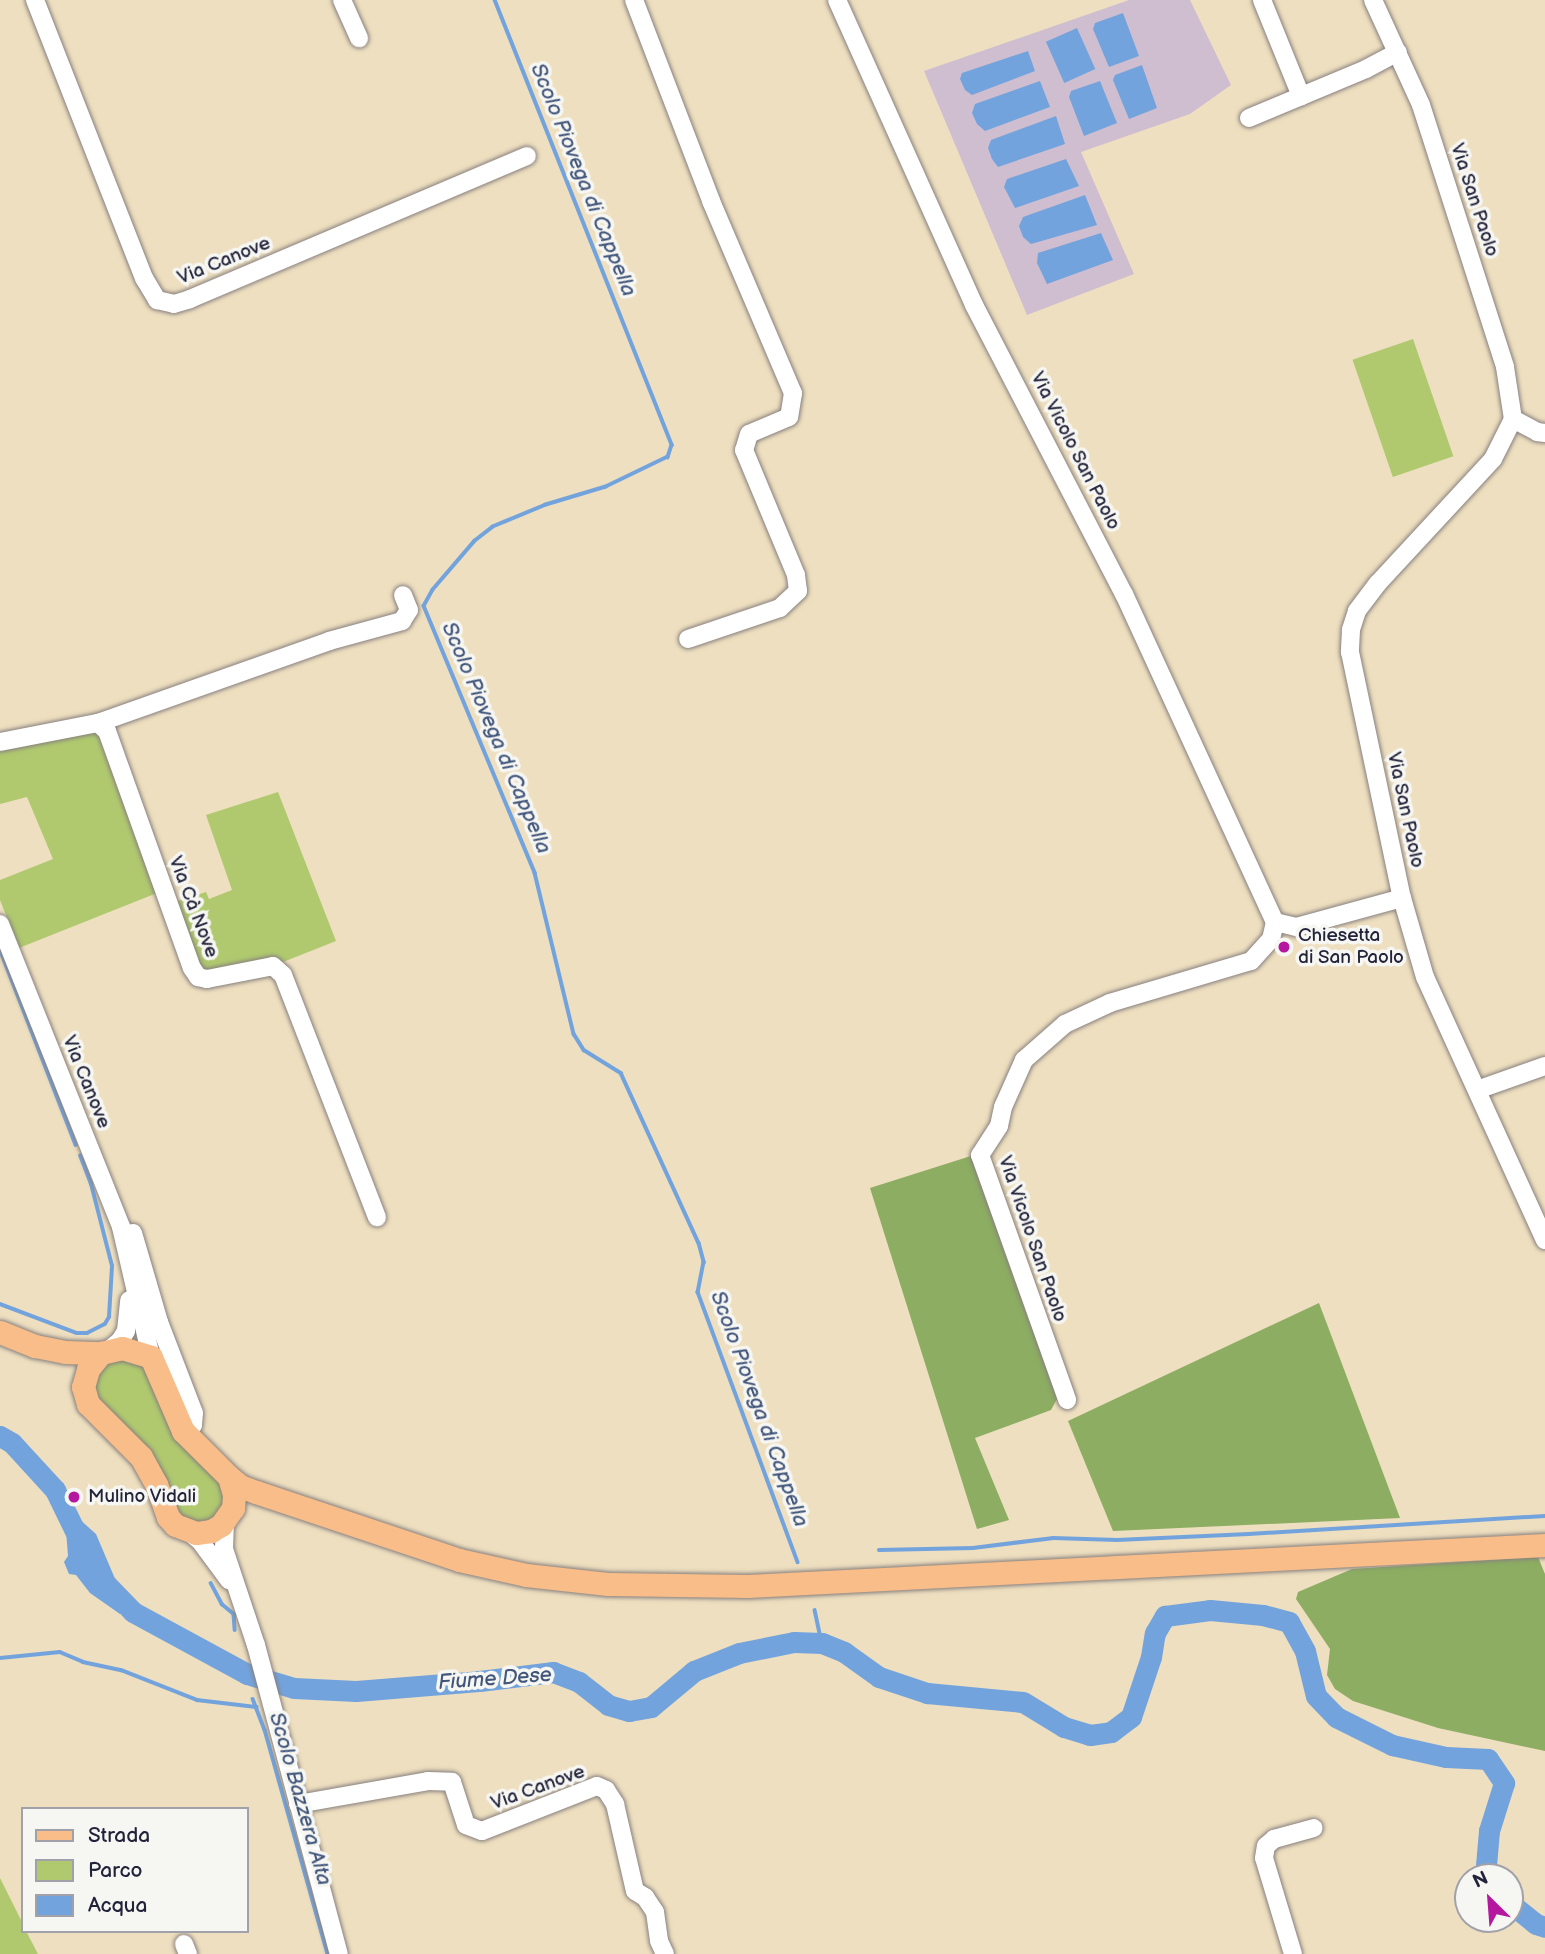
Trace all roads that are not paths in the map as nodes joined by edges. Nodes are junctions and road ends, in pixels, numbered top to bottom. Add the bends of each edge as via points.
1 (34, 0) edge
2 (342, 0) edge
3 (634, 0) edge
4 (837, 0) edge
5 (1262, 0) edge
6 (1373, 0) edge
7 (359, 38) dead end
8 (1398, 52) junction
9 (1301, 96) junction
10 (1249, 118) dead end
11 (527, 156) dead end
12 (1513, 419) junction
13 (1545, 433) edge
14 (403, 595) dead end
15 (688, 639) dead end
16 (98, 723) junction
17 (0, 743) edge
18 (1402, 898) junction
19 (1275, 922) junction
20 (0, 924) edge
21 (1545, 1066) edge
22 (1477, 1090) junction
23 (109, 1173) dead end
24 (377, 1217) dead end
25 (1545, 1240) edge
26 (129, 1258) junction
27 (0, 1332) edge
28 (35, 1346) junction
29 (106, 1351) junction
30 (151, 1357) junction
31 (83, 1387) junction
32 (1067, 1400) dead end
33 (183, 1430) junction
34 (229, 1477) junction
35 (318, 1511) junction
36 (228, 1517) junction
37 (189, 1532) junction
38 (1545, 1545) edge
39 (244, 1603) junction
40 (298, 1804) junction
41 (1314, 1828) dead end
42 (339, 1954) edge
43 (665, 1954) edge
44 (1293, 1954) edge

1 - 11 street, Via Canove via 144,278 157,300 174,304 190,299
2 - 7 street
3 - 15 street via 711,201 793,393 789,416 749,434 744,450 796,575 798,590 780,608
4 - 19 street, Via Vicolo San Paolo via 974,305 1124,594
5 - 9 street
6 - 8 street, Via San Paolo
8 - 9 street
8 - 12 street, Via San Paolo via 1421,105 1505,367
9 - 10 street
12 - 13 street
12 - 18 street, Via San Paolo via 1493,459 1378,583 1357,611 1351,630 1350,652
14 - 16 street via 410,610 402,621 329,641
16 - 17 street
16 - 24 street, Via Cà Nove via 107,731 192,968 198,977 207,979 273,966 283,975
18 - 19 street via 1296,927
18 - 22 street, Via San Paolo via 1425,977
19 - 32 street, Via Vicolo San Paolo via 1271,939 1251,961 1110,1003 1065,1024 1024,1060 999,1126 980,1155
20 - 26 street, Via Canove via 121,1227
21 - 22 street
22 - 25 street, Via San Paolo
23 - 33 street via 190,1398 195,1420
26 - 29 street, Via Canove via 129,1323 120,1341
26 - 30 street, Via Canove
27 - 28 main road
28 - 29 main road via 65,1352
28 - 31 main road
29 - 30 main road via 132,1349
29 - 31 main road via 88,1369
30 - 33 main road
31 - 37 main road via 92,1410 141,1457 168,1517
33 - 34 main road
34 - 35 main road via 240,1486
34 - 36 main road via 234,1495
35 - 36 main road via 255,1506
35 - 38 main road via 394,1541 494,1569 654,1586 748,1586
36 - 37 main road via 211,1531
36 - 39 street via 224,1549
37 - 39 street via 212,1555
39 - 40 street
40 - 42 street
40 - 43 street, Via Canove via 428,1781 452,1782 466,1825 482,1831 597,1786 606,1790 615,1804 635,1891 655,1912
41 - 44 street via 1274,1839 1266,1846 1264,1858

